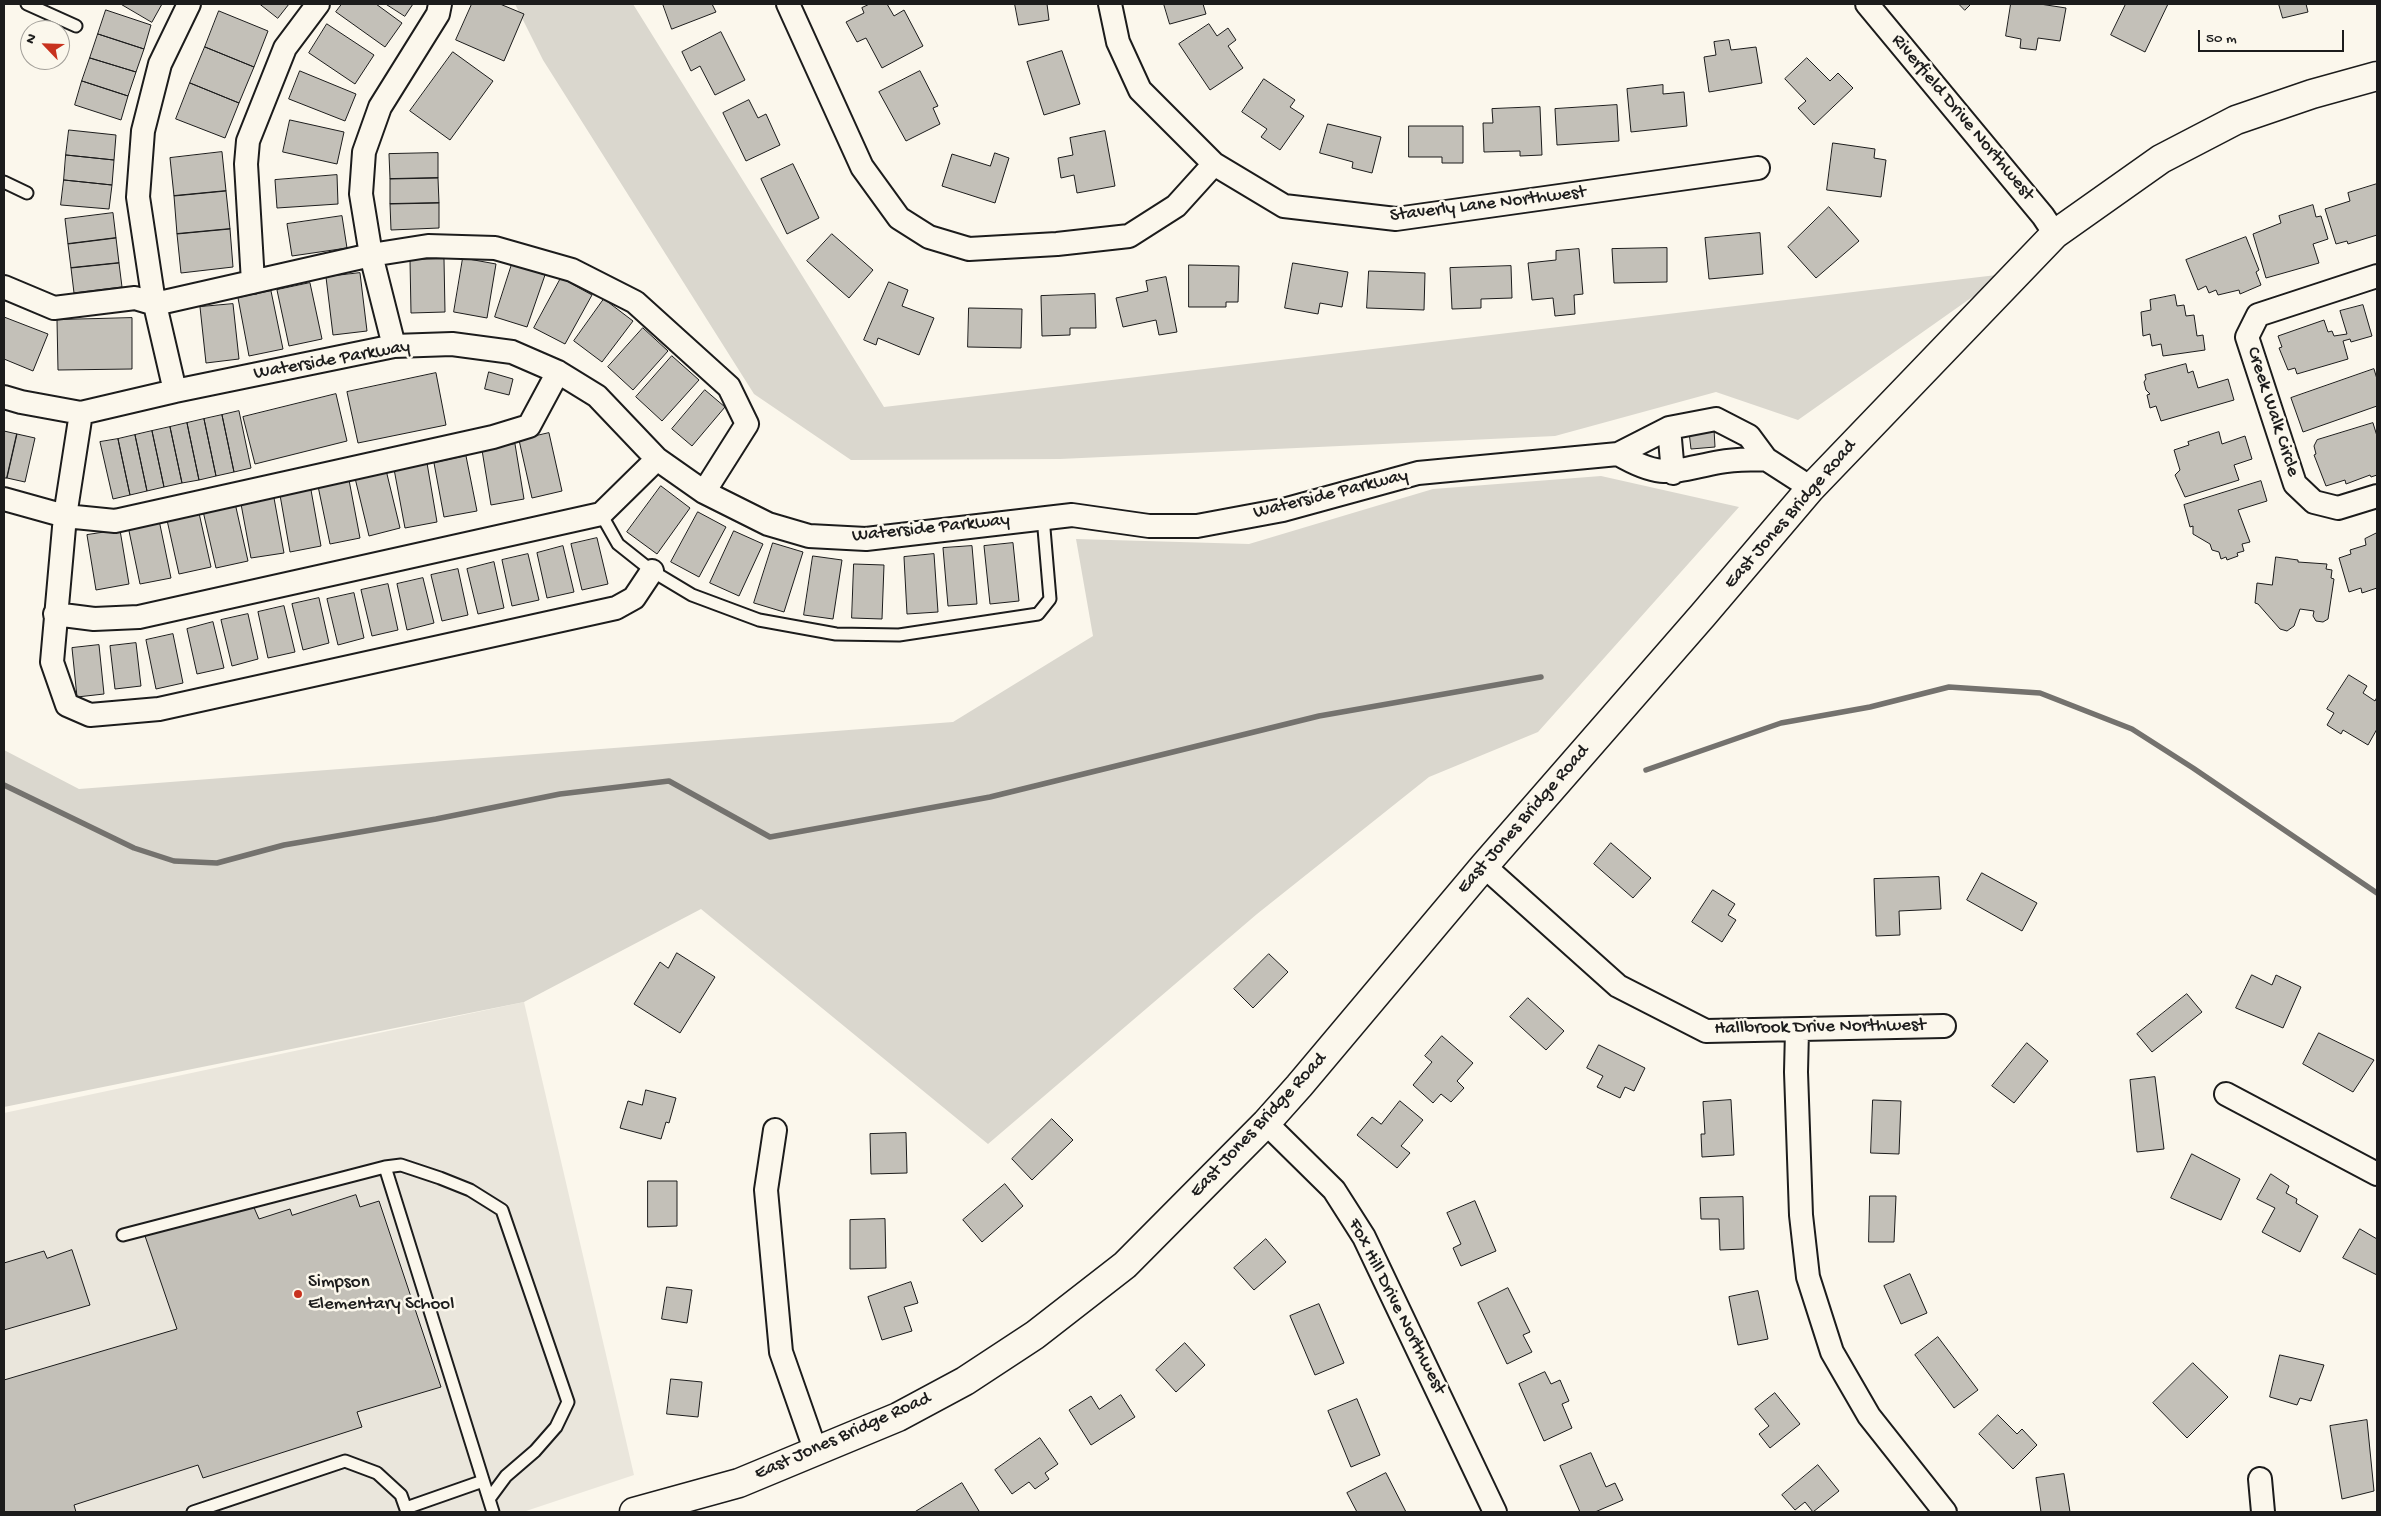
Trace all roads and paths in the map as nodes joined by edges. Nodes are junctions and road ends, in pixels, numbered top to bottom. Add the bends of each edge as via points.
1 (26, 4) edge
2 (189, 4) edge
3 (318, 4) edge
4 (440, 4) edge
5 (788, 4) edge
6 (1110, 4) edge
7 (1867, 4) edge
8 (76, 26) dead end
9 (2377, 76) edge
10 (1214, 164) junction
11 (1758, 168) dead end
12 (4, 182) edge
13 (27, 193) dead end
14 (2055, 234) junction
15 (372, 256) junction
16 (253, 282) junction
17 (2375, 283) edge
18 (4, 287) edge
19 (155, 304) junction
20 (394, 346) junction
21 (558, 372) junction
22 (175, 391) junction
23 (4, 397) edge
24 (81, 413) junction
25 (1669, 428) junction
26 (1618, 454) junction
27 (657, 459) junction
28 (1766, 459) junction
29 (1673, 473) junction
30 (1811, 488) junction
31 (704, 492) junction
32 (2377, 496) edge
33 (4, 499) edge
34 (601, 514) junction
35 (65, 516) junction
36 (1043, 517) junction
37 (652, 571) junction
38 (54, 614) junction
39 (1484, 866) junction
40 (1944, 1026) dead end
41 (1797, 1030) junction
42 (2226, 1094) dead end
43 (1266, 1123) junction
44 (775, 1130) dead end
45 (385, 1167) junction
46 (2377, 1174) edge
47 (123, 1235) dead end
48 (816, 1452) junction
49 (2260, 1479) dead end
50 (483, 1481) junction
51 (489, 1499) junction
52 (407, 1510) edge
53 (193, 1512) edge
54 (493, 1512) edge
55 (634, 1512) edge
56 (1496, 1512) edge
57 (1945, 1512) edge
58 (2263, 1512) edge

1 - 8 lane
2 - 19 street via 160,64 143,131 138,197
3 - 16 street via 285,48 248,141 246,164
4 - 15 street via 438,14 380,107 364,152 361,194
5 - 10 street via 862,167 898,218 929,237 969,249 1129,236 1176,206
6 - 10 street, Staverly Lane Northwest via 1118,42 1140,90
7 - 14 street, Riverfield Drive Northwest
9 - 14 street, East Jones Bridge Road via 2236,120 2161,159
10 - 11 street, Staverly Lane Northwest via 1284,206 1396,219
12 - 13 lane
14 - 30 street, East Jones Bridge Road
15 - 16 street
15 - 20 street
15 - 31 street via 428,246 494,248 572,270 635,302 729,387 747,424
16 - 19 street
17 - 32 street, Creek Walk Circle via 2258,315 2247,338 2295,484 2314,502 2338,508
18 - 19 street via 54,308 135,298
19 - 22 street
20 - 21 street, Waterside Parkway via 452,344 512,352
20 - 22 street, Waterside Parkway
21 - 27 street, Waterside Parkway via 597,396
21 - 35 street via 529,426 493,437 114,521
22 - 24 street, Waterside Parkway
23 - 24 street, Waterside Parkway
24 - 35 street
25 - 26 street, Waterside Parkway
25 - 28 street, Waterside Parkway via 1716,419 1749,436
25 - 29 street
26 - 29 street via 1642,467
26 - 36 street, Waterside Parkway via 1418,473 1283,510 1197,526 1149,526 1072,515
27 - 31 street, Waterside Parkway
27 - 34 street
28 - 29 street via 1722,461
28 - 30 street, Waterside Parkway
30 - 39 street, East Jones Bridge Road
31 - 36 street, Waterside Parkway via 768,524 809,536 866,539
33 - 35 street
34 - 37 lane via 618,544
34 - 38 street via 139,618 94,619
35 - 38 street
36 - 37 lane via 1050,599 1038,614 908,633 836,634 760,620 692,595
37 - 38 street via 634,598 616,608 159,709 90,715 67,706 52,662
39 - 41 street, Hallbrook Drive Northwest via 1618,986 1706,1031
39 - 43 street, East Jones Bridge Road
40 - 41 street, Hallbrook Drive Northwest
41 - 57 street via 1801,1215 1808,1277 1832,1352 1869,1416
42 - 46 street
43 - 48 street, East Jones Bridge Road via 1125,1265 1035,1335 965,1380 898,1417
43 - 56 street, Fox Hill Drive Northwest via 1334,1190 1364,1237
44 - 48 street via 766,1190 781,1352
45 - 47 lane
45 - 50 lane
45 - 51 lane via 401,1165 440,1178 470,1190 502,1210 568,1402 556,1428 506,1476
48 - 55 street, East Jones Bridge Road via 739,1483
49 - 58 street
50 - 51 lane
50 - 52 lane
51 - 54 lane
52 - 53 lane via 401,1495 377,1472 345,1461

